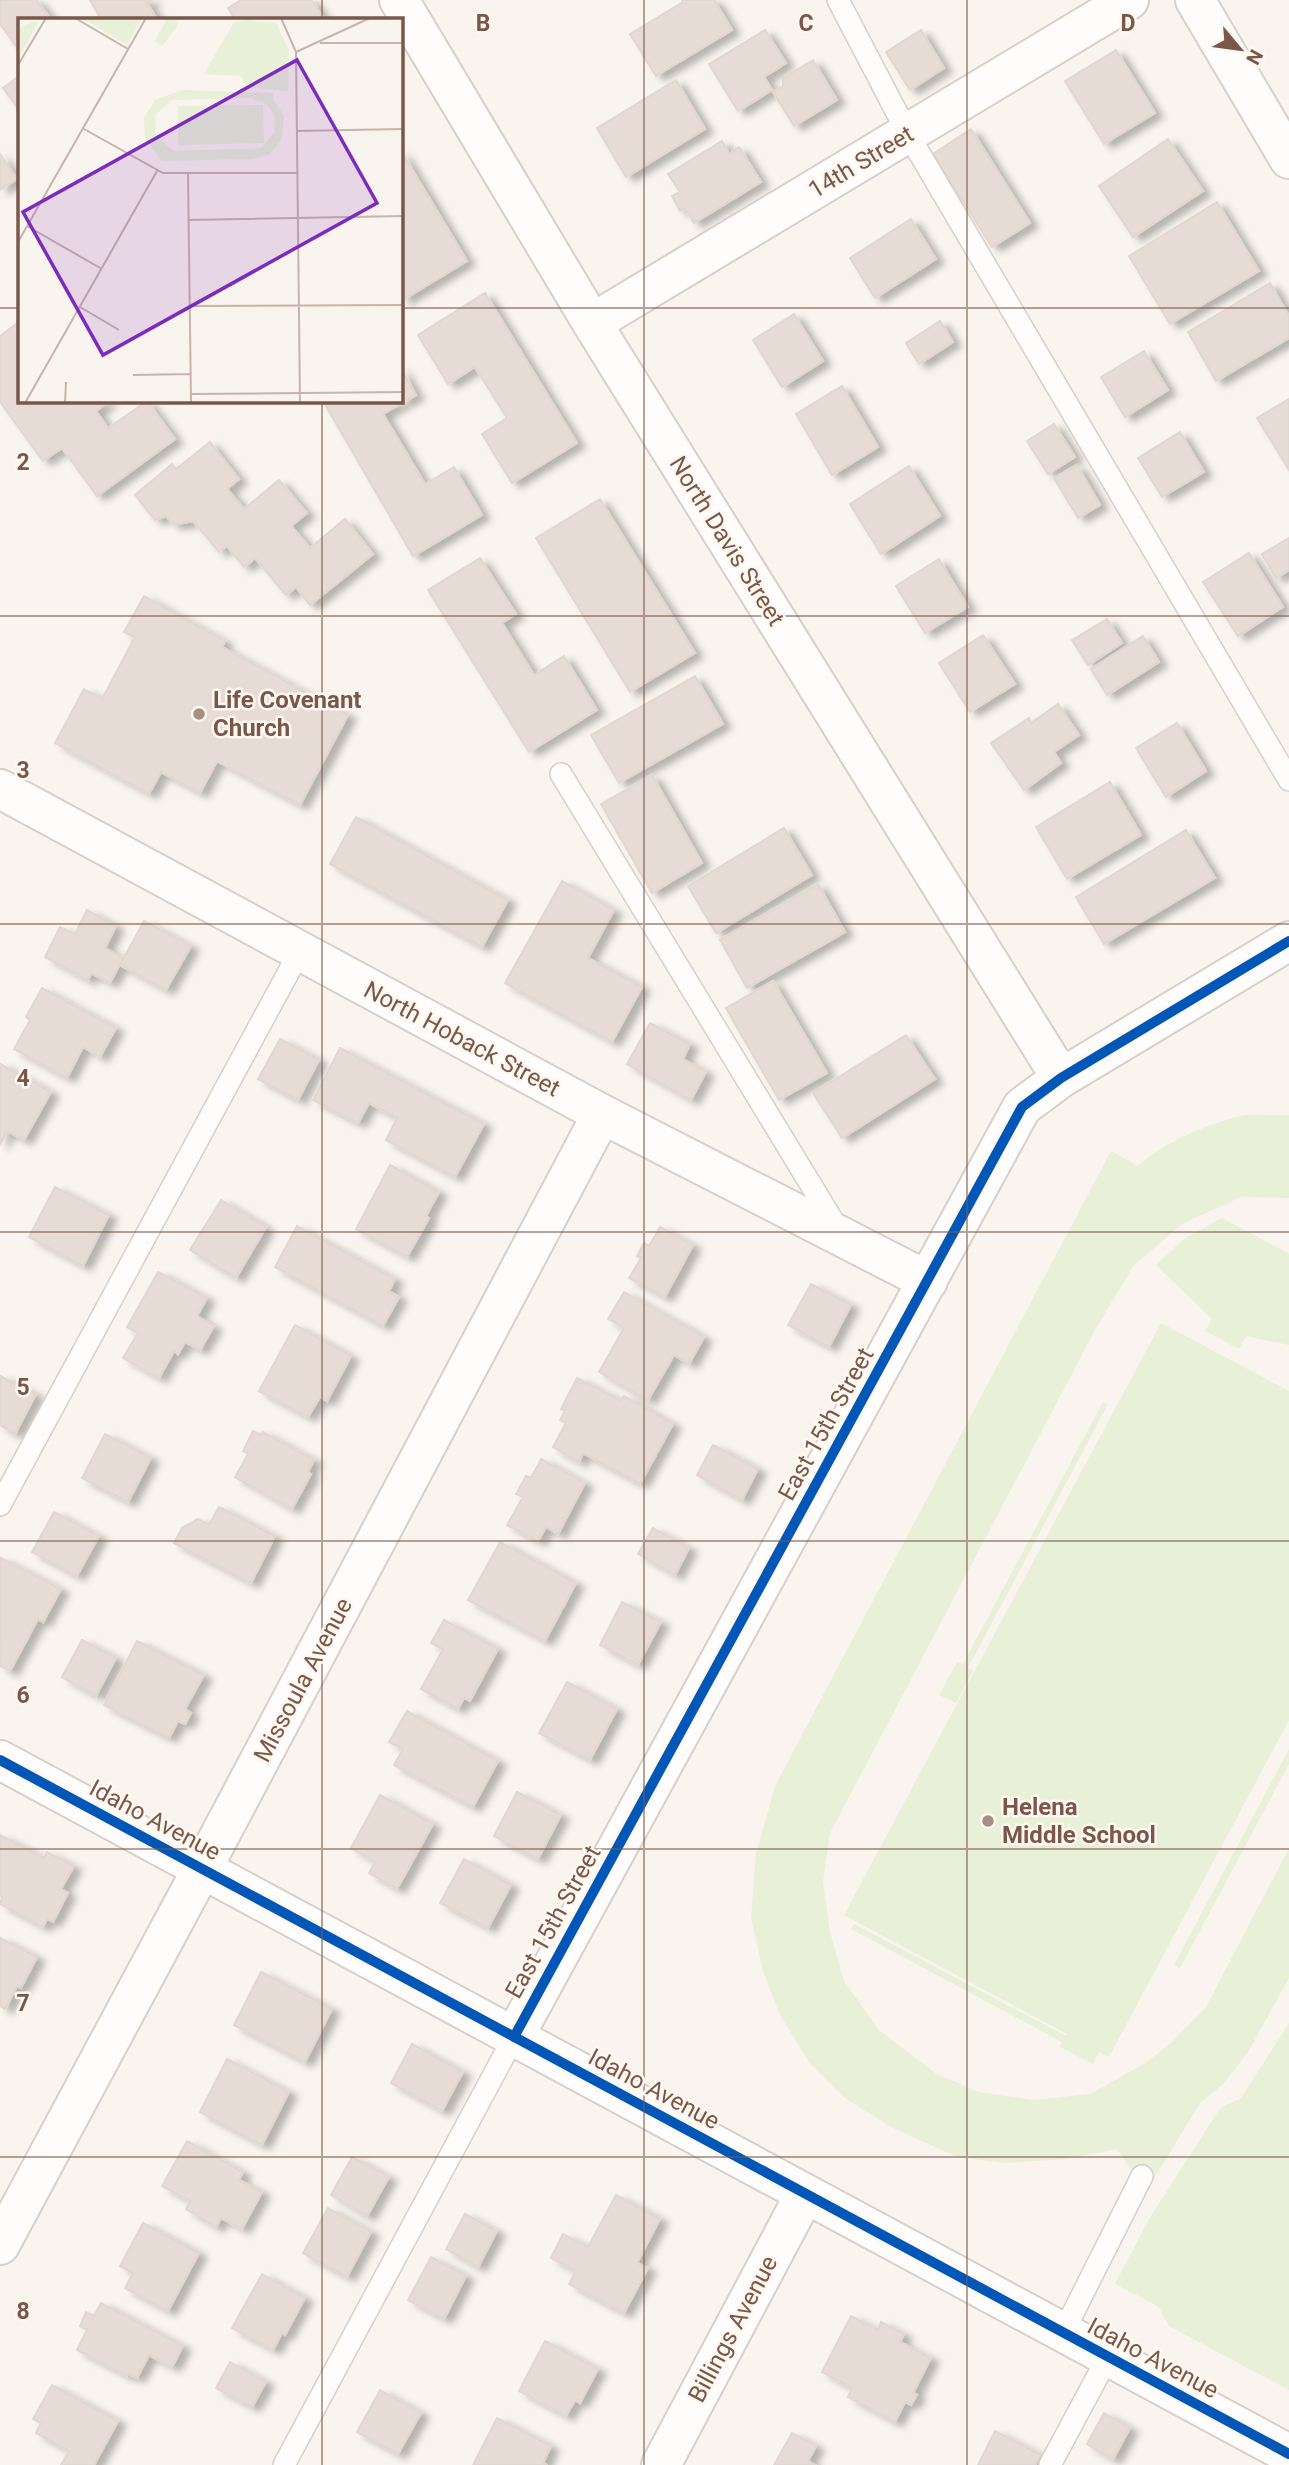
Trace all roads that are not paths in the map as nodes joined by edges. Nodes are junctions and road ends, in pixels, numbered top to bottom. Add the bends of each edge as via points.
1 (838, 0) edge
2 (1129, 0) edge
3 (1195, 0) edge
4 (405, 21) edge
5 (908, 134) junction
6 (1289, 159) edge
7 (592, 323) junction
8 (561, 774) dead end
9 (1289, 780) edge
10 (1, 791) edge
11 (1289, 941) edge
12 (300, 951) junction
13 (1061, 1078) junction
14 (603, 1114) junction
15 (844, 1238) junction
16 (928, 1281) junction
17 (0, 1505) edge
18 (0, 1760) edge
19 (202, 1869) junction
20 (514, 2037) junction
21 (1142, 2176) dead end
22 (805, 2194) junction
23 (0, 2245) edge
24 (1063, 2333) junction
25 (1108, 2357) junction
26 (1289, 2454) edge
27 (284, 2465) edge
28 (661, 2465) edge
29 (1050, 2465) edge

1 - 5 lane
2 - 5 street, 14th Street
3 - 6 street
4 - 7 street, North Davis Street
5 - 7 street, 14th Street
5 - 9 lane
7 - 13 street, North Davis Street
8 - 15 lane
10 - 12 street, North Hoback Street
11 - 13 street, East 15th Street
12 - 14 street, North Hoback Street
12 - 17 lane
13 - 16 street, East 15th Street via 1022,1107
14 - 15 street, North Hoback Street
14 - 19 street, Missoula Avenue
15 - 16 street, North Hoback Street
16 - 20 street, East 15th Street
18 - 19 street, Idaho Avenue
19 - 20 street, Idaho Avenue
19 - 23 street, Missoula Avenue
20 - 22 street, Idaho Avenue
20 - 27 lane
21 - 24 lane
22 - 24 street, Idaho Avenue
22 - 28 street, Billings Avenue
24 - 25 street, Idaho Avenue
25 - 26 street, Idaho Avenue
25 - 29 lane

